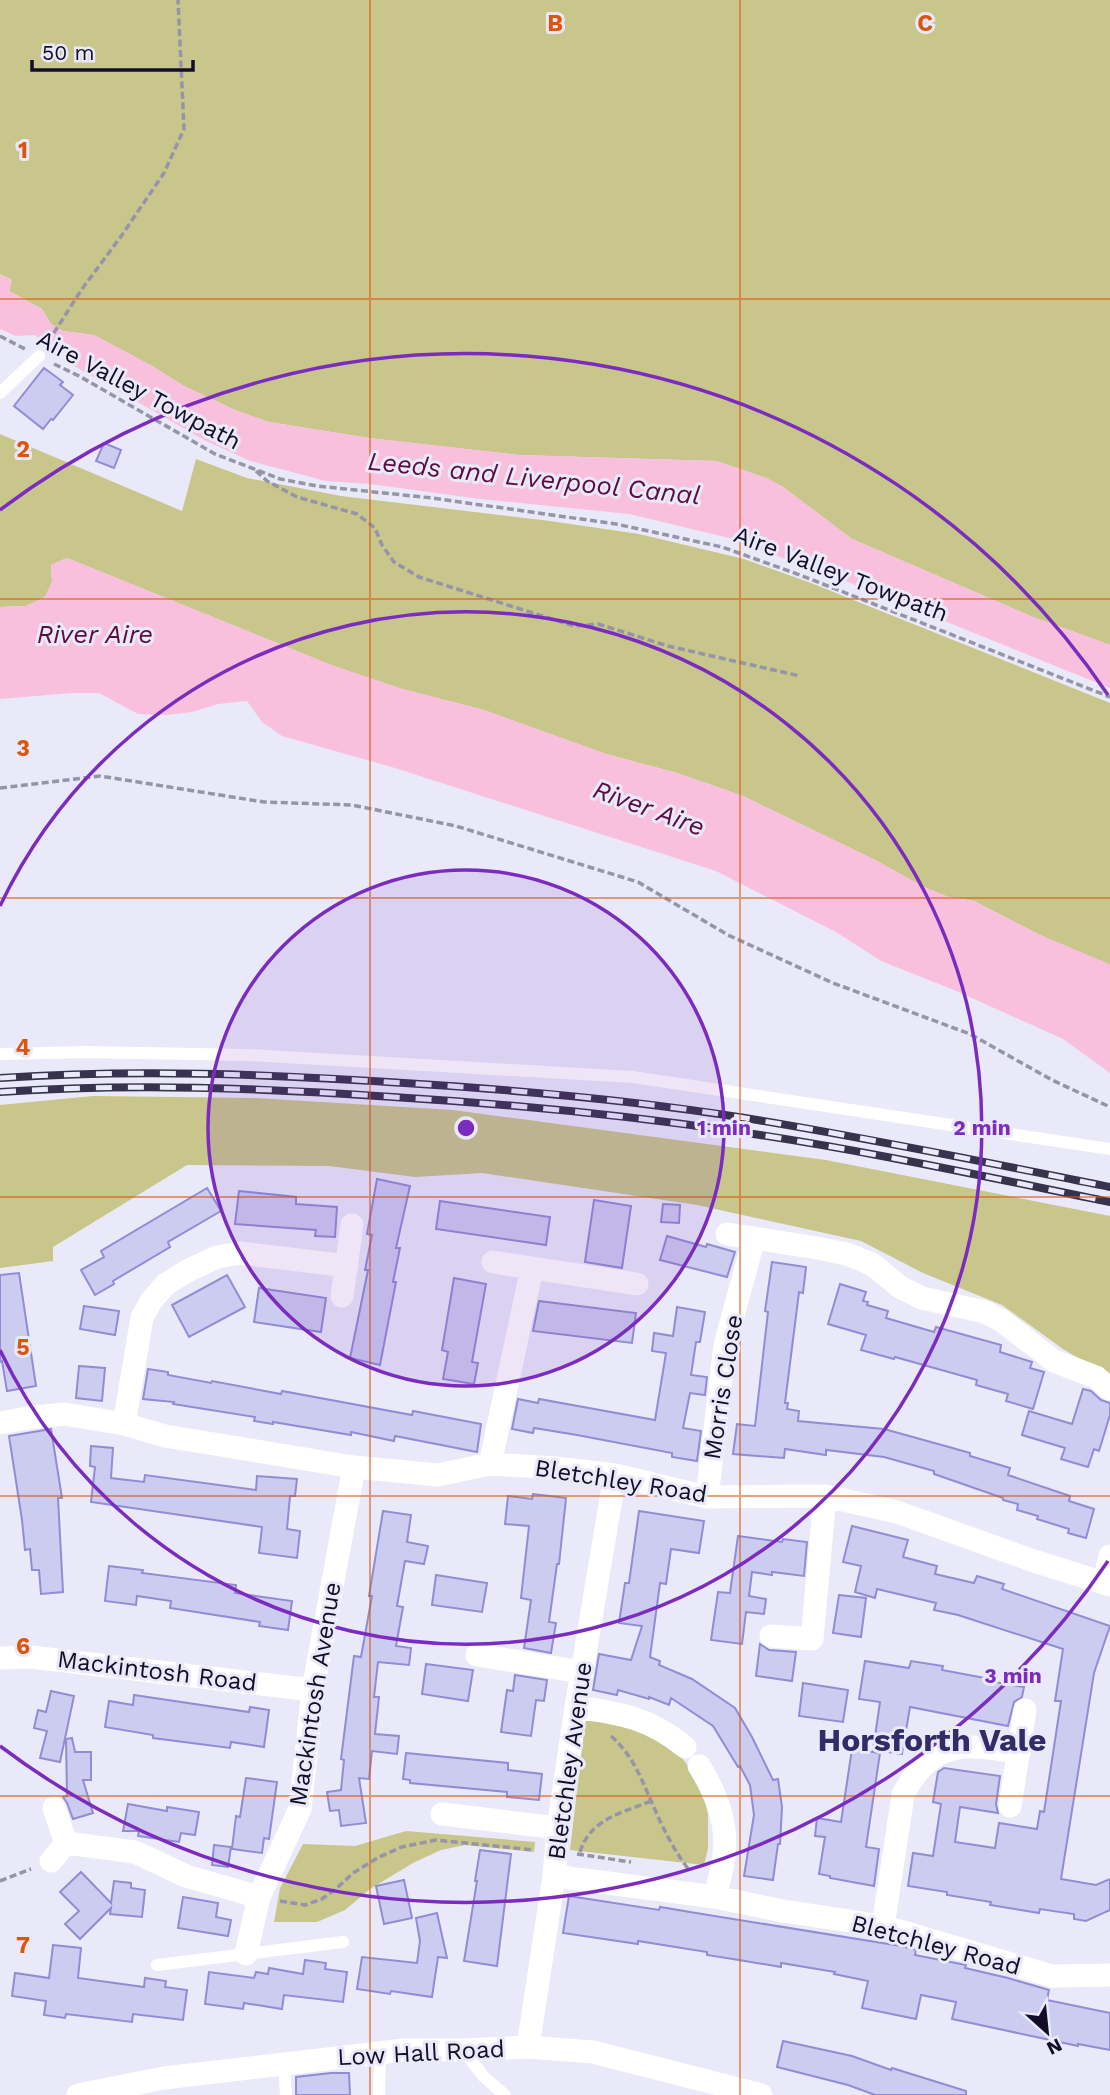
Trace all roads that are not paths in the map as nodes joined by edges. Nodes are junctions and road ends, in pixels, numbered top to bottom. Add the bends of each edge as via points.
1 (39, 356) road end
2 (0, 393) edge
3 (0, 1054) edge
4 (1110, 1149) edge
5 (352, 1225) dead end
6 (727, 1234) dead end
7 (754, 1238) junction
8 (493, 1262) dead end
9 (347, 1266) junction
10 (532, 1268) junction
11 (637, 1284) dead end
12 (342, 1296) dead end
13 (1110, 1389) edge
14 (0, 1423) edge
15 (124, 1424) junction
16 (490, 1464) junction
17 (354, 1467) junction
18 (615, 1475) junction
19 (825, 1496) junction
20 (707, 1497) junction
21 (1110, 1556) edge
22 (1107, 1583) edge
23 (771, 1636) dead end
24 (477, 1655) dead end
25 (0, 1658) edge
26 (582, 1672) junction
27 (313, 1690) junction
28 (576, 1707) junction
29 (1025, 1710) dead end
30 (685, 1747) dead end
31 (1019, 1752) junction
32 (699, 1766) dead end
33 (1010, 1806) dead end
34 (54, 1808) dead end
35 (442, 1814) dead end
36 (558, 1828) junction
37 (66, 1843) junction
38 (51, 1861) road end
39 (565, 1877) junction
40 (259, 1897) junction
41 (715, 1898) junction
42 (883, 1926) junction
43 (343, 1942) dead end
44 (246, 1954) junction
45 (157, 1965) dead end
46 (1110, 1975) edge
47 (528, 2047) junction
48 (464, 2050) junction
49 (380, 2053) junction
50 (284, 2064) junction
51 (89, 2094) edge
52 (286, 2095) edge
53 (379, 2095) edge
54 (505, 2095) edge
55 (761, 2095) edge

1 - 2 lane
3 - 4 lane via 248,1055 633,1077
5 - 9 street
6 - 7 street
7 - 13 street via 847,1254 872,1264 922,1298 985,1312 1055,1361 1096,1377
7 - 20 street, Morris Close via 725,1345
8 - 10 street
9 - 12 street
9 - 15 street via 241,1252 217,1257 166,1284 142,1318
10 - 11 street
10 - 16 street
14 - 15 street, Bletchley Road via 65,1414
15 - 17 street, Bletchley Road via 165,1436
16 - 17 street, Bletchley Road via 438,1475
16 - 18 street, Bletchley Road
17 - 27 street, Mackintosh Avenue
18 - 20 street, Bletchley Road
18 - 26 street, Bletchley Avenue
19 - 20 street, Bletchley Road
19 - 22 street, Bletchley Road via 897,1512
19 - 23 street via 812,1639
21 - 22 street
24 - 26 street
25 - 27 street, Mackintosh Road via 31,1657
26 - 28 street, Bletchley Avenue
27 - 40 street, Mackintosh Avenue via 299,1809
28 - 30 street via 638,1718
28 - 36 street, Bletchley Avenue
29 - 31 street
31 - 33 street
31 - 42 street via 964,1747 948,1751 927,1763 910,1781 903,1796
32 - 41 street via 722,1817 724,1854
34 - 37 street
35 - 36 street
36 - 39 street, Bletchley Avenue via 568,1853
37 - 38 street
37 - 40 street via 135,1852 186,1876
39 - 41 street, Bletchley Road
39 - 47 street, Bletchley Avenue
40 - 44 street, Mackintosh Avenue
41 - 42 street, Bletchley Road
42 - 46 street, Bletchley Road via 1052,1976
43 - 44 lane
44 - 45 lane
47 - 48 street, Low Hall Road
47 - 55 street, Low Hall Road via 593,2052
48 - 49 street, Low Hall Road
48 - 54 lane
49 - 50 street, Low Hall Road
49 - 53 lane
50 - 51 street, Low Hall Road via 164,2078
50 - 52 lane

